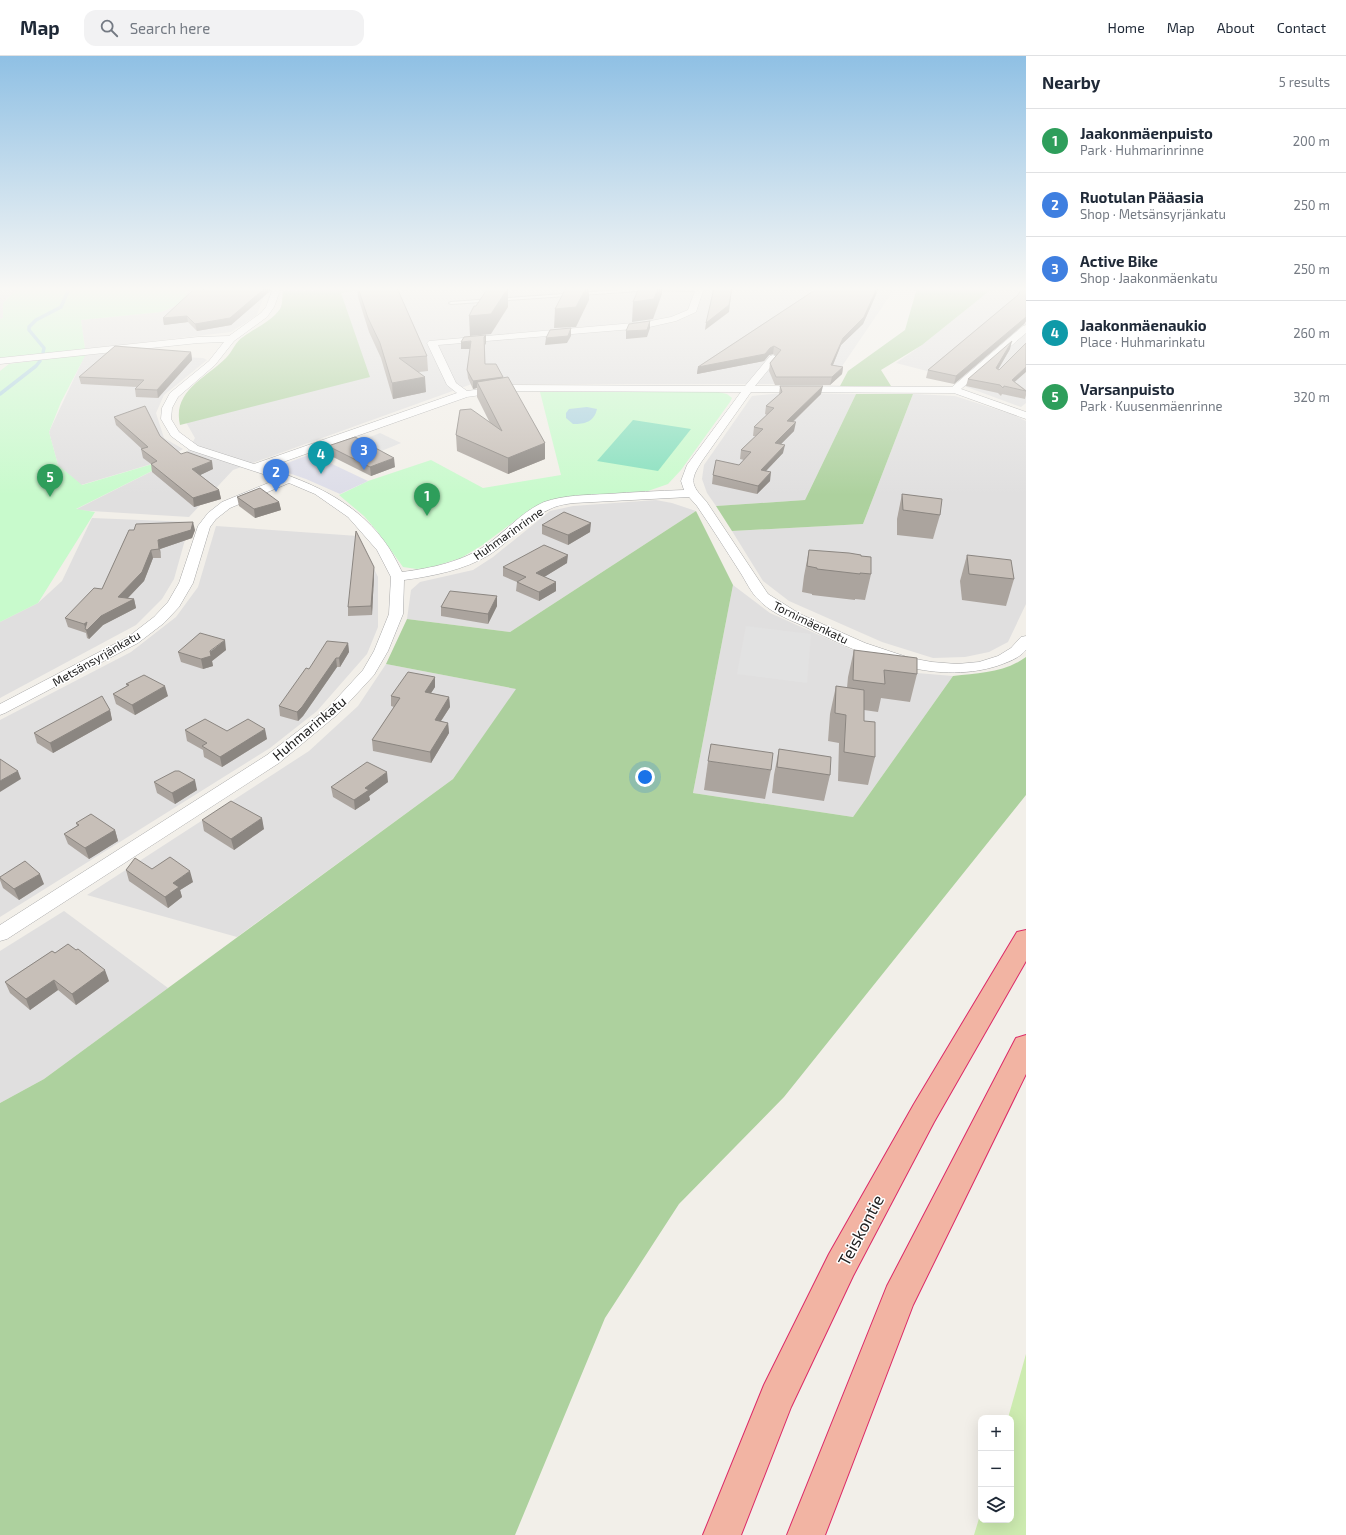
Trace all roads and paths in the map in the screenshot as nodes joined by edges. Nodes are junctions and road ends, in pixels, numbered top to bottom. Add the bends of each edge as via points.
1 (38, 357) edge
2 (217, 357) edge
3 (439, 357) edge
4 (991, 357) edge
5 (774, 358) edge
6 (0, 361) edge
7 (747, 389) junction
8 (955, 390) junction
9 (465, 394) junction
10 (1026, 416) edge
11 (254, 468) junction
12 (289, 479) junction
13 (691, 493) junction
14 (398, 577) junction
15 (1026, 640) edge
16 (0, 710) edge
17 (0, 934) edge
18 (1026, 939) edge
19 (1026, 1046) edge
20 (722, 1535) edge
21 (806, 1535) edge

1 - 6 street
2 - 11 street via 174,395 167,408 166,420 175,434 194,448
3 - 9 street via 452,385
4 - 8 street
5 - 7 street
7 - 8 street
7 - 9 street via 509,388
7 - 13 street via 692,467 687,480
8 - 10 street
9 - 11 street
11 - 12 street
12 - 14 street via 327,496 352,514 383,549
12 - 16 street, Metsänsyrjänkatu via 226,505 212,516 204,526 186,583 174,604 159,620 133,640
13 - 14 street, Huhmarinrinne via 556,502 530,516 476,557 436,571
13 - 15 street, Tornimäenkatu via 702,504 763,597 781,610 828,632 907,662 957,669 986,666 999,661 1016,652
14 - 17 street, Huhmarinkatu via 396,614 381,651 369,672 334,711 273,759
18 - 20 highway, Teiskontie via 924,1113 841,1265 777,1398
19 - 21 highway via 899,1298

